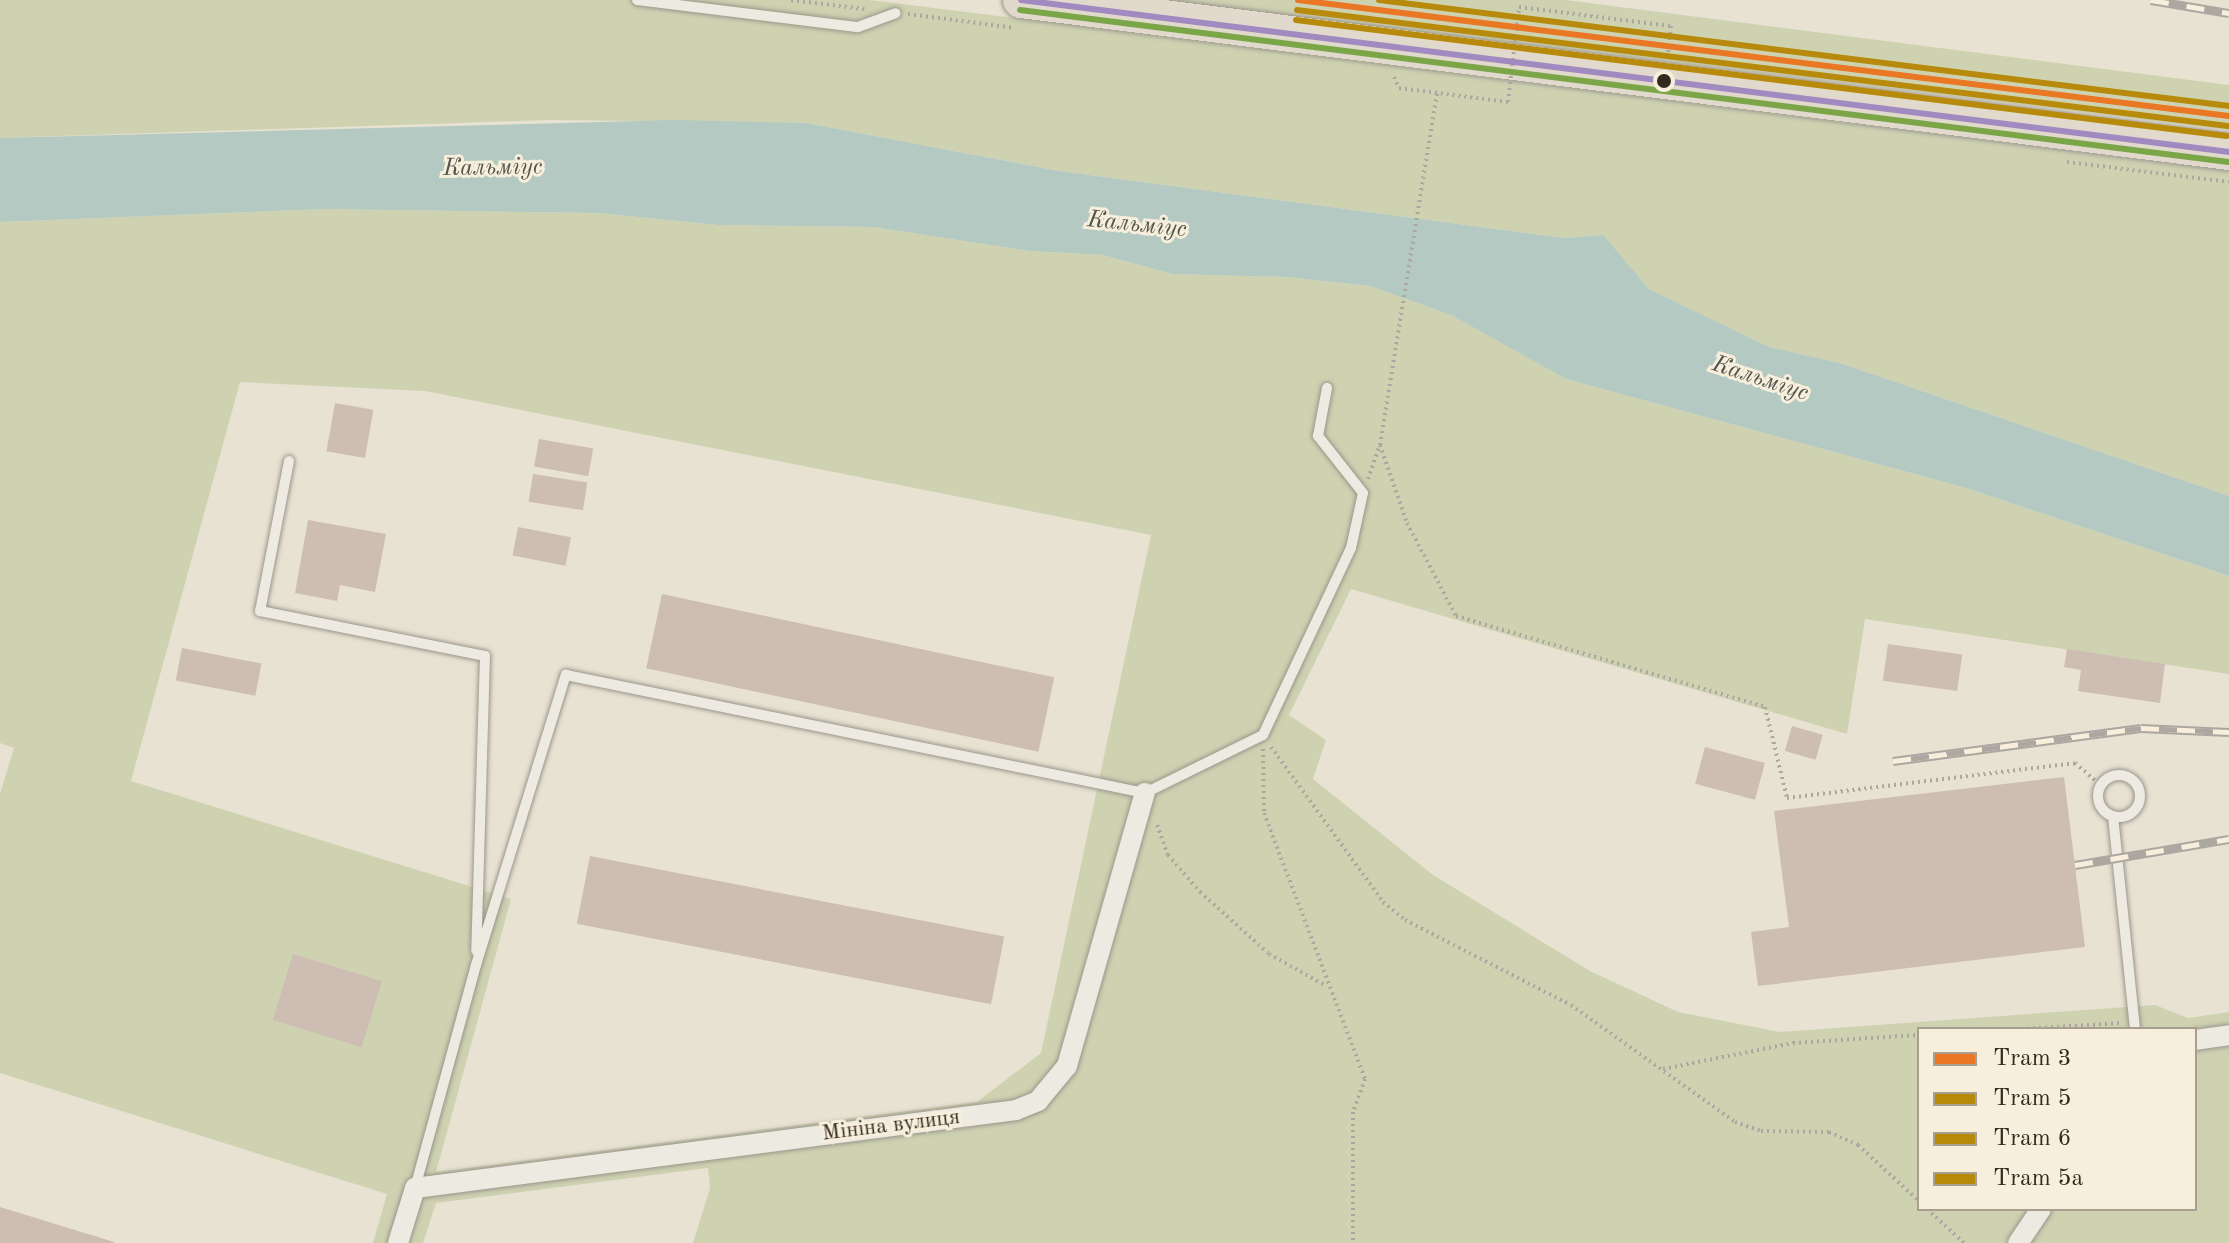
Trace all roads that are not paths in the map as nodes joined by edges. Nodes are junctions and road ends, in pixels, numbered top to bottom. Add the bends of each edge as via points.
1 (637, 0) edge
2 (1021, 0) edge
3 (896, 13) dead end
4 (2229, 152) edge
5 (1327, 388) dead end
6 (289, 461) dead end
7 (1145, 793) junction
8 (2113, 816) junction
9 (476, 965) junction
10 (2136, 1025) edge
11 (2229, 1035) edge
12 (2197, 1040) edge
13 (415, 1188) junction
14 (2040, 1211) edge
15 (398, 1243) edge
16 (2018, 1243) edge

1 - 3 lane via 858,27
2 - 4 highway
5 - 7 lane via 1318,436 1363,493 1351,548 1263,735
6 - 9 lane via 260,611 485,656
7 - 9 lane via 566,675
7 - 13 street, Мініна вулиця via 1067,1066 1038,1101 1016,1110
8 - 8 lane via 2101,807 2101,786 2119,775 2137,785 2138,806 2127,816
8 - 10 lane
9 - 13 lane
11 - 12 street
13 - 15 street
14 - 16 street

